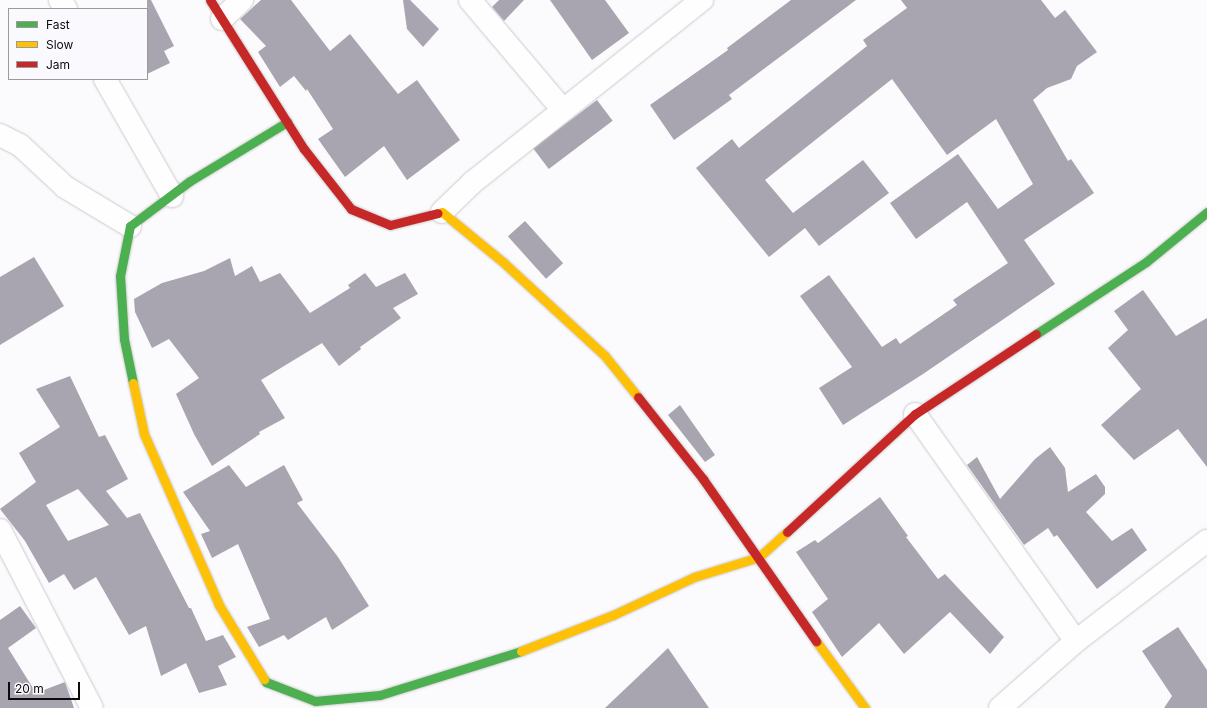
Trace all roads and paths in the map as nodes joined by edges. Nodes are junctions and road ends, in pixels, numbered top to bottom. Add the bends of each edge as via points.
1 (210, 0) edge
2 (242, 0) edge
3 (470, 0) edge
4 (702, 0) edge
5 (222, 19) junction
6 (106, 80) edge
7 (563, 110) junction
8 (287, 122) junction
9 (0, 135) edge
10 (172, 196) junction
11 (442, 212) junction
12 (1207, 212) edge
13 (130, 226) junction
14 (915, 414) junction
15 (0, 530) edge
16 (1207, 541) edge
17 (759, 557) junction
18 (1076, 641) junction
19 (92, 708) edge
20 (865, 708) edge
21 (1000, 708) edge

1 - 5 street
2 - 5 street
3 - 7 street
4 - 7 street
5 - 8 street
6 - 10 street
7 - 11 street via 473,182
8 - 10 street via 190,181
8 - 11 street via 304,149 351,209 390,225
9 - 13 street via 20,145 65,187
10 - 13 street
11 - 17 street via 504,263 605,356 703,479
12 - 14 street via 1146,262
13 - 17 street via 120,284 124,339 144,434 219,605 266,682 314,701 380,695 538,646 694,577
14 - 17 street
14 - 18 street
15 - 19 street
16 - 18 street
17 - 20 street
18 - 21 street

